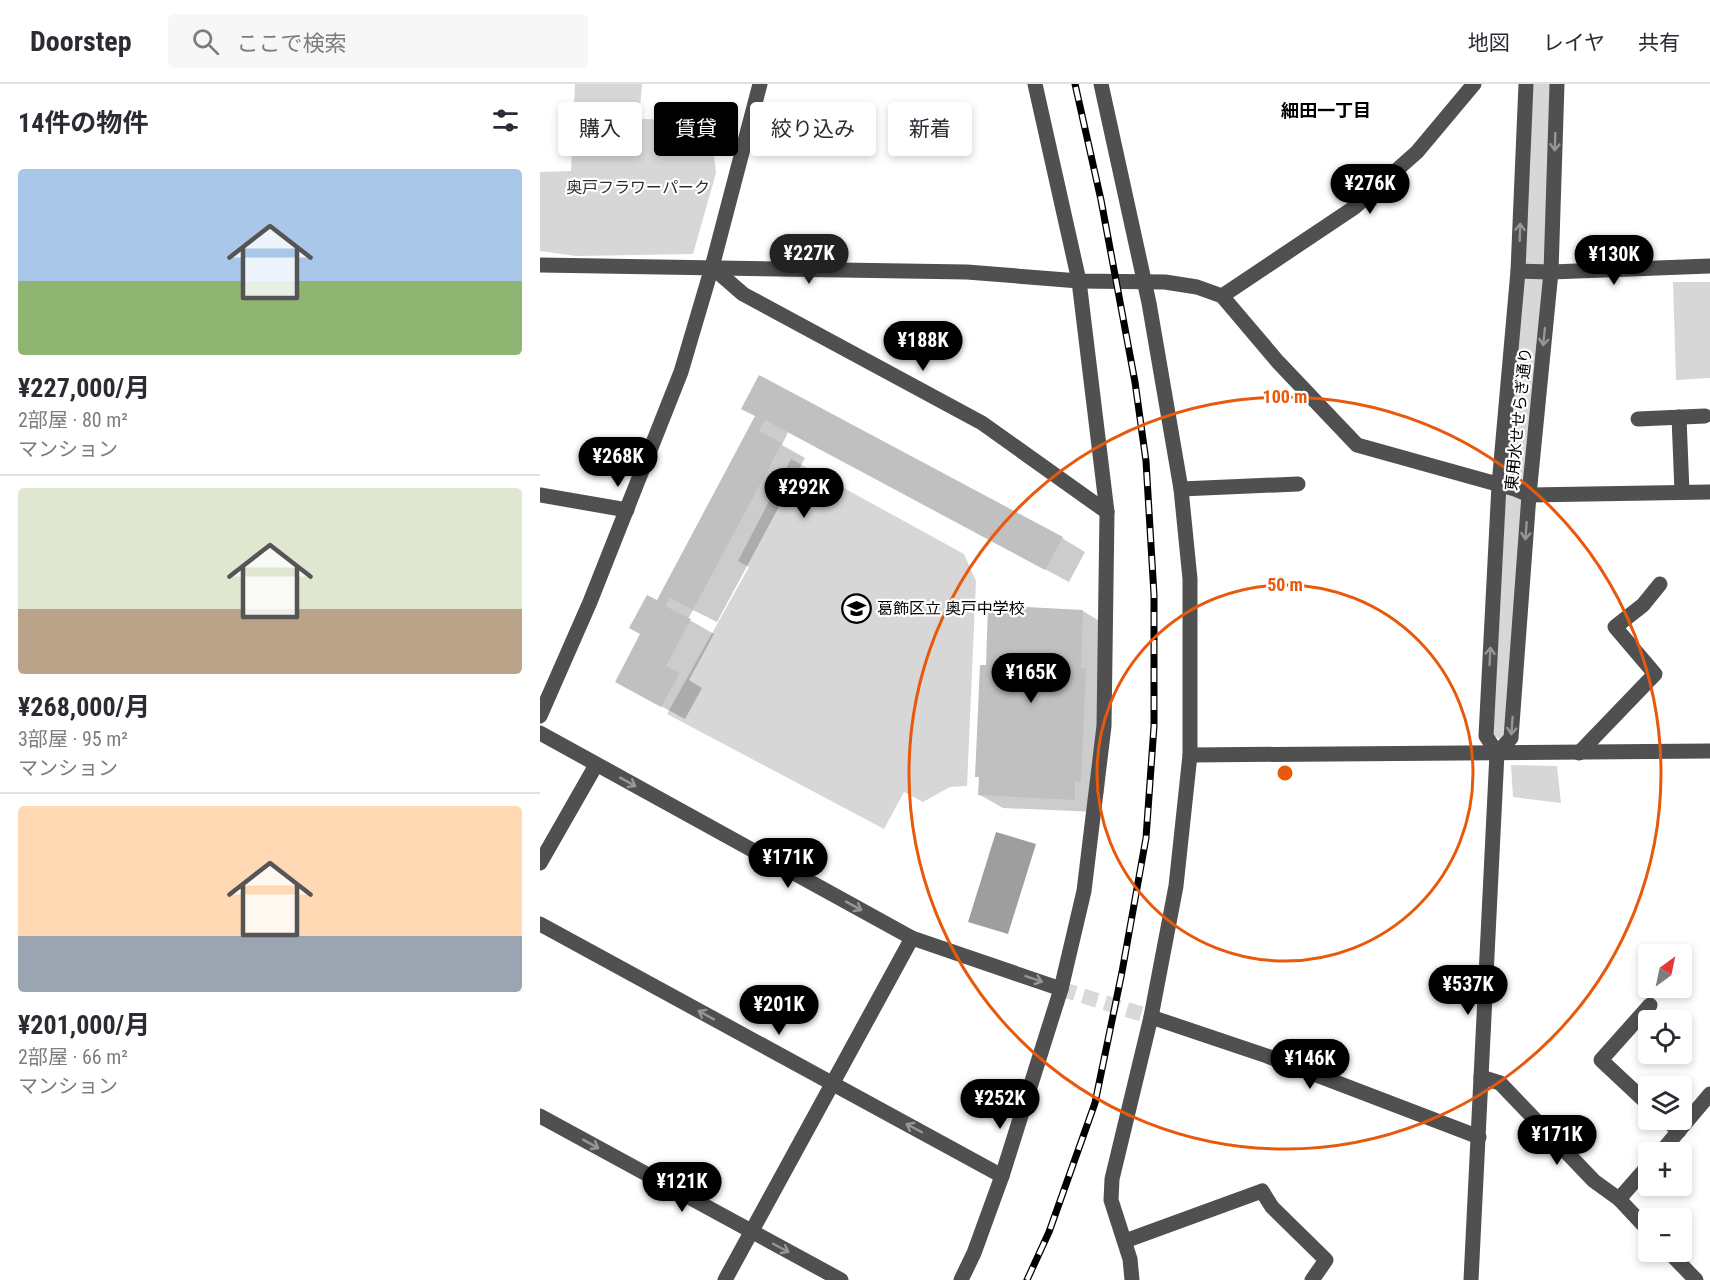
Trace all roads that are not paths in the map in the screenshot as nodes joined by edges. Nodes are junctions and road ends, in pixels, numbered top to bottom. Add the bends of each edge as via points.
1 (760, 84) edge
2 (1035, 84) edge
3 (1101, 84) edge
4 (1474, 84) edge
5 (1526, 84) edge
6 (1557, 84) edge
7 (540, 265) edge
8 (1710, 266) edge
9 (712, 267) junction
10 (1518, 270) junction
11 (1551, 272) junction
12 (1079, 280) junction
13 (1145, 282) junction
14 (1222, 296) junction
15 (1705, 416) dead end
16 (1679, 417) junction
17 (1638, 418) dead end
18 (1298, 484) dead end
19 (1499, 484) junction
20 (1181, 489) junction
21 (1682, 492) junction
22 (1710, 492) edge
23 (540, 495) edge
24 (1528, 495) junction
25 (627, 510) junction
26 (1107, 512) junction
27 (1660, 584) dead end
28 (540, 716) edge
29 (540, 733) edge
30 (1710, 751) edge
31 (1497, 753) junction
32 (1579, 753) junction
33 (1190, 755) junction
34 (596, 765) junction
35 (540, 863) edge
36 (540, 924) edge
37 (912, 938) junction
38 (1061, 989) junction
39 (1650, 1005) dead end
40 (1151, 1017) junction
41 (1481, 1077) junction
42 (832, 1084) junction
43 (1710, 1094) edge
44 (1638, 1095) edge
45 (540, 1116) edge
46 (1679, 1131) joint
47 (1479, 1137) junction
48 (1670, 1142) edge
49 (1002, 1176) junction
50 (1638, 1177) edge
51 (1619, 1199) junction
52 (1638, 1219) edge
53 (751, 1232) junction
54 (1125, 1241) junction
55 (1679, 1262) edge
56 (725, 1280) edge
57 (841, 1280) edge
58 (961, 1280) edge
59 (1132, 1280) edge
60 (1312, 1280) edge
61 (1472, 1280) edge
62 (1696, 1280) edge

1 - 9 street
2 - 12 street
3 - 13 street
4 - 14 street via 1417,152 1355,207
10 -> 5 street
6 -> 11 street, 東用水せせらぎ通り
7 - 9 street
8 - 11 street
9 - 12 street via 967,272
9 - 25 street via 681,372
9 - 26 street via 743,294 982,423
10 - 11 street
10 - 19 street
11 -> 24 street, 東用水せせらぎ通り
12 - 13 street
12 - 26 street
13 - 14 street via 1197,286
13 - 20 street
14 - 19 street via 1278,362 1358,445
15 - 16 street
16 - 17 street
16 - 21 street
18 - 20 street
19 - 24 street
31 -> 19 street via 1485,736
20 - 33 street via 1190,579
21 - 22 street
21 - 24 street
23 - 25 street
24 -> 31 street, 東用水せせらぎ通り via 1511,738
25 - 28 street
26 - 38 street via 1104,726 1084,891
27 - 32 street via 1643,605 1615,627 1654,674
29 - 34 street
30 - 32 street
31 - 32 street
31 - 33 street
31 - 41 street
33 - 40 street via 1176,886
34 - 35 street
34 -> 37 street
42 -> 36 street
37 -> 38 street
37 - 42 street
38 - 49 street
39 - 44 street via 1601,1060
40 - 47 street via 1267,1056
40 - 54 street via 1112,1179 1111,1200
41 - 47 street
41 - 51 street via 1500,1083 1594,1181
49 -> 42 street
42 - 53 street
43 - 46 street
45 -> 53 street
46 - 48 street
47 - 61 street
49 - 58 street
50 - 51 street
51 - 52 street
53 - 56 street
53 -> 57 street
54 - 59 street
54 - 60 street via 1262,1191 1272,1208 1326,1260
55 - 62 street

